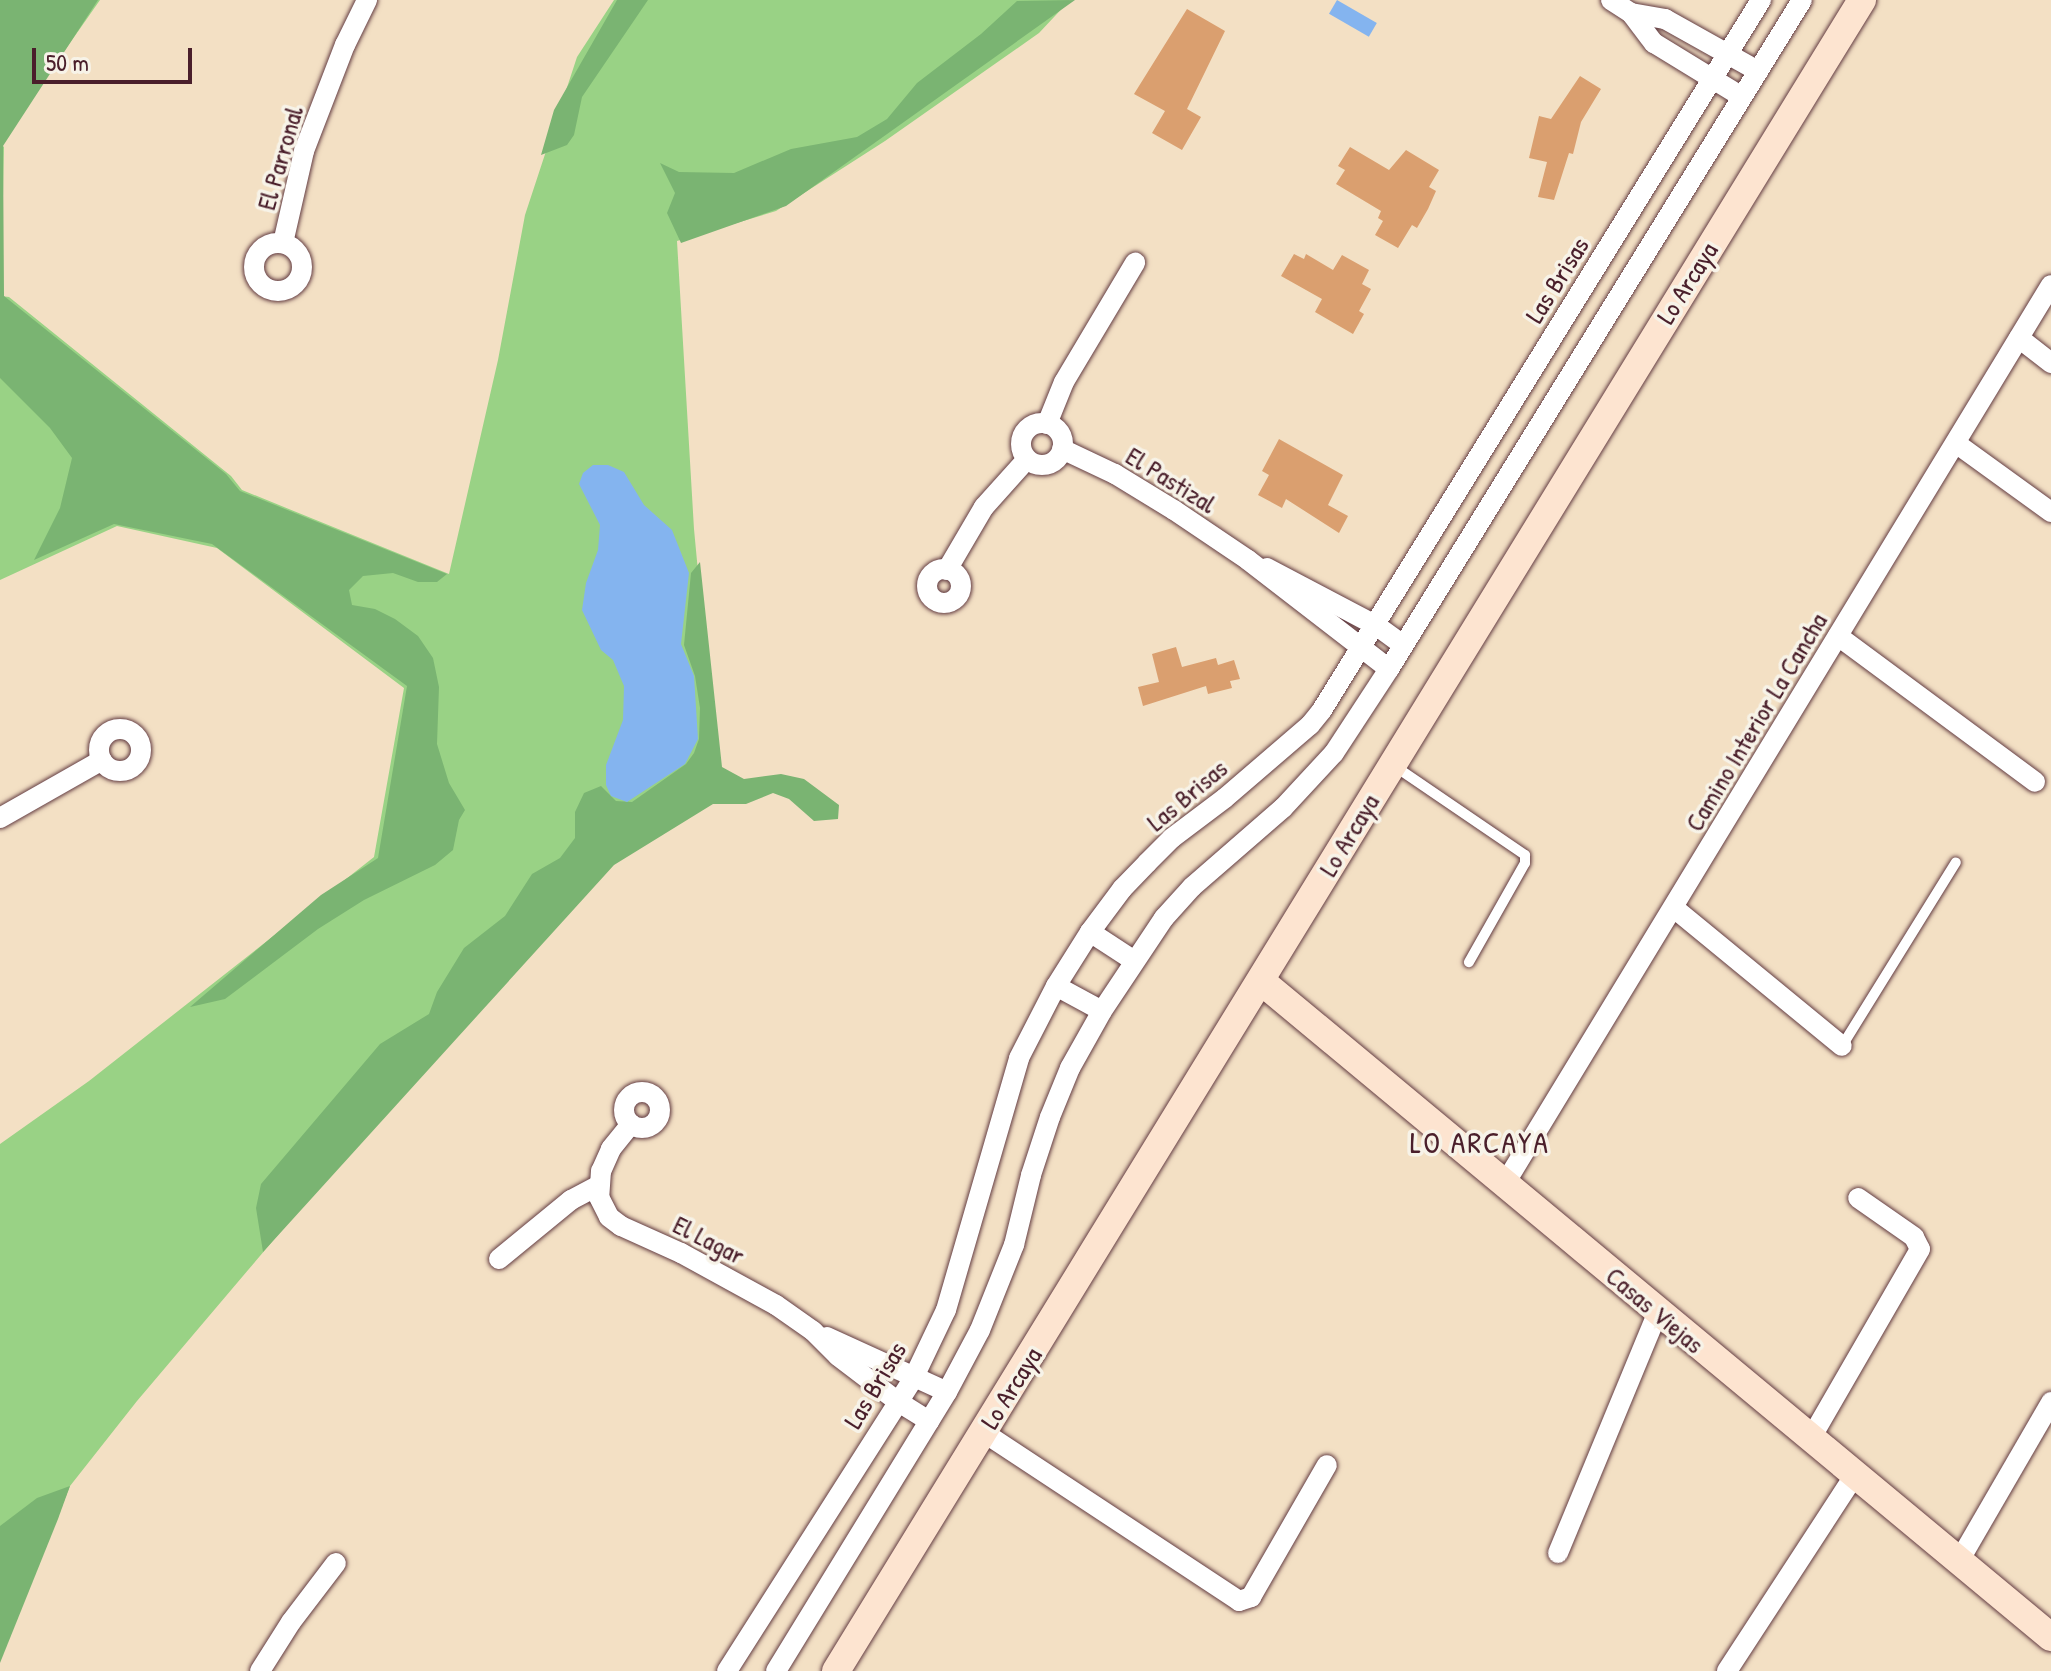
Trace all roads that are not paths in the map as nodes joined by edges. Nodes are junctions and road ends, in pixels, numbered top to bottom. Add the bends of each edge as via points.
1 (367, 0) edge
2 (1611, 0) edge
3 (1761, 0) edge
4 (1802, 0) edge
5 (1862, 0) edge
6 (1631, 13) junction
7 (1728, 54) junction
8 (1758, 71) junction
9 (1713, 78) junction
10 (1742, 97) junction
11 (283, 243) dead end
12 (1135, 263) dead end
13 (2051, 285) edge
14 (2019, 338) junction
15 (2051, 363) edge
16 (1047, 424) junction
17 (1957, 444) junction
18 (1062, 449) junction
19 (1027, 459) junction
20 (2051, 512) edge
21 (1248, 560) junction
22 (947, 570) dead end
23 (1377, 626) junction
24 (1838, 636) junction
25 (1403, 645) junction
26 (1361, 651) junction
27 (1389, 669) junction
28 (102, 760) dead end
29 (1391, 764) junction
30 (2035, 782) dead end
31 (0, 818) edge
32 (1956, 862) dead end
33 (1674, 908) junction
34 (1090, 932) junction
35 (1133, 960) junction
36 (1469, 962) dead end
37 (1261, 981) junction
38 (1056, 986) junction
39 (1102, 1011) junction
40 (1842, 1046) joint
41 (631, 1124) dead end
42 (599, 1185) junction
43 (1504, 1185) junction
44 (1858, 1198) dead end
45 (499, 1259) dead end
46 (1658, 1312) junction
47 (813, 1331) junction
48 (914, 1377) junction
49 (947, 1392) junction
50 (897, 1401) junction
51 (2051, 1402) edge
52 (929, 1421) junction
53 (983, 1432) junction
54 (1811, 1438) junction
55 (1327, 1465) dead end
56 (1855, 1475) junction
57 (1558, 1553) dead end
58 (1959, 1561) junction
59 (336, 1563) dead end
60 (2051, 1637) edge
61 (260, 1671) edge
62 (727, 1671) edge
63 (776, 1671) edge
64 (836, 1671) edge
65 (1727, 1671) edge

1 - 11 street, El Parronal via 304,151
2 - 6 street
3 - 7 street, Las Brisas
4 - 8 street
5 - 29 street, Lo Arcaya
6 - 7 street via 1665,19
6 - 9 street via 1654,43
7 - 8 street
7 - 9 street, Las Brisas
8 - 10 street
9 - 10 street
9 - 23 street, Las Brisas
10 - 25 street
12 - 16 street via 1064,382
13 - 14 street, Camino Interior La Cancha
14 - 15 street
14 - 17 street, Camino Interior La Cancha
16 - 18 street via 1061,436
16 - 19 street via 1023,433 1021,447
17 - 20 street
17 - 24 street, Camino Interior La Cancha
18 - 19 street via 1044,465
18 - 21 street, El Pastizal via 1127,481
19 - 22 street via 984,507
21 - 23 street
21 - 26 street
23 - 25 street
23 - 26 street, Las Brisas
24 - 30 street
24 - 33 street, Camino Interior La Cancha
25 - 27 street
26 - 27 street
26 - 34 street, Las Brisas via 1310,725 1172,838 1122,889
27 - 35 street via 1313,777 1192,887
28 - 31 street
29 - 36 lane via 1525,855
29 - 37 street, Lo Arcaya
32 - 40 lane
33 - 40 street
33 - 43 street, Camino Interior La Cancha
34 - 35 street
34 - 38 street, Las Brisas
35 - 39 street
37 - 43 street, Casas Viejas
37 - 53 street, Lo Arcaya
38 - 39 street
38 - 48 street, Las Brisas via 1019,1058 961,1266
39 - 49 street via 1050,1117 999,1285
41 - 42 street via 605,1159
42 - 45 street via 571,1200
42 - 47 street, El Lagar via 603,1207 615,1222 724,1274
43 - 46 street, Casas Viejas
44 - 54 street via 1914,1237 1920,1249
46 - 54 street, Casas Viejas
46 - 57 street
47 - 48 street
47 - 50 street
48 - 49 street
48 - 50 street, Las Brisas
49 - 52 street
50 - 52 street
50 - 62 street, Las Brisas
51 - 58 street
52 - 63 street
53 - 55 street via 1239,1601 1251,1597
53 - 64 street, Lo Arcaya
54 - 56 street, Casas Viejas
56 - 58 street, Casas Viejas
56 - 65 street
58 - 60 street, Casas Viejas
59 - 61 street

